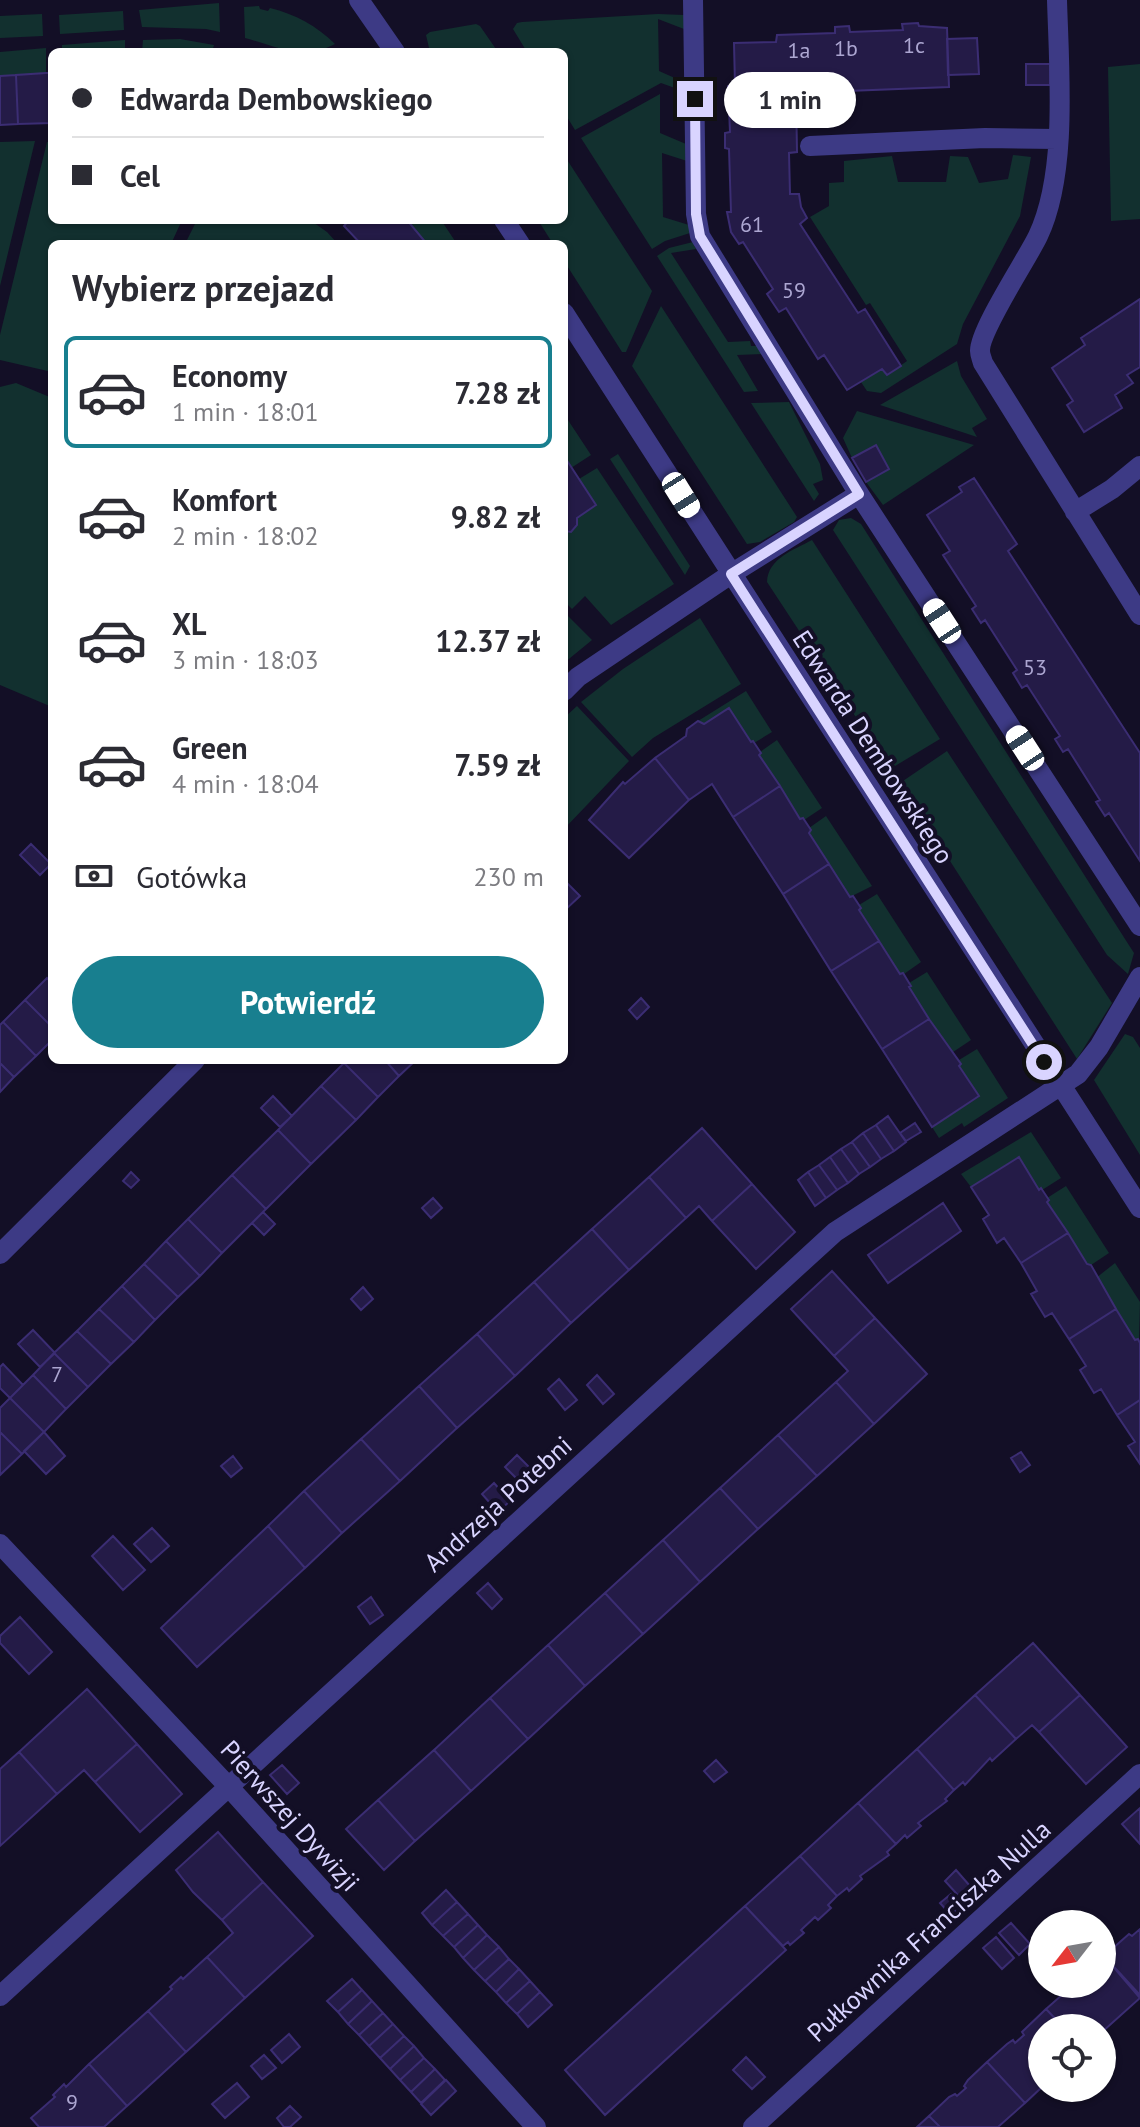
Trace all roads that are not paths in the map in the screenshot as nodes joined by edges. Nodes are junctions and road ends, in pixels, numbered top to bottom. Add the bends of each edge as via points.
1 (359, 0) edge
2 (1057, 0) edge
3 (694, 3) edge
4 (392, 48) edge
5 (1057, 139) junction
6 (810, 146) dead end
7 (568, 319) edge
8 (1140, 466) edge
9 (859, 494) junction
10 (1075, 512) junction
11 (731, 574) junction
12 (1140, 615) edge
13 (568, 687) edge
14 (1140, 926) edge
15 (1140, 977) edge
16 (191, 1064) edge
17 (1060, 1087) junction
18 (1140, 1208) edge
19 (0, 1254) edge
20 (0, 1544) edge
21 (1140, 1774) edge
22 (228, 1786) junction
23 (0, 1996) edge
24 (536, 2127) edge
25 (753, 2127) edge

1 - 4 street
2 - 5 street
3 - 9 street via 700,236
5 - 6 street
5 - 10 street via 1053,186 1039,234 980,350
7 - 11 street, Edwarda Dembowskiego
8 - 10 street
9 - 11 street
9 - 14 street
10 - 12 street
11 - 13 street
11 - 17 street, Edwarda Dembowskiego
15 - 17 street, Andrzeja Potebni via 1099,1047
16 - 19 street
17 - 18 street, Edwarda Dembowskiego
17 - 22 street, Andrzeja Potebni via 835,1232
20 - 22 street, Pierwszej Dywizji
21 - 25 street, Pułkownika Franciszka Nulla
22 - 23 street, Andrzeja Potebni
22 - 24 street, Pierwszej Dywizji

